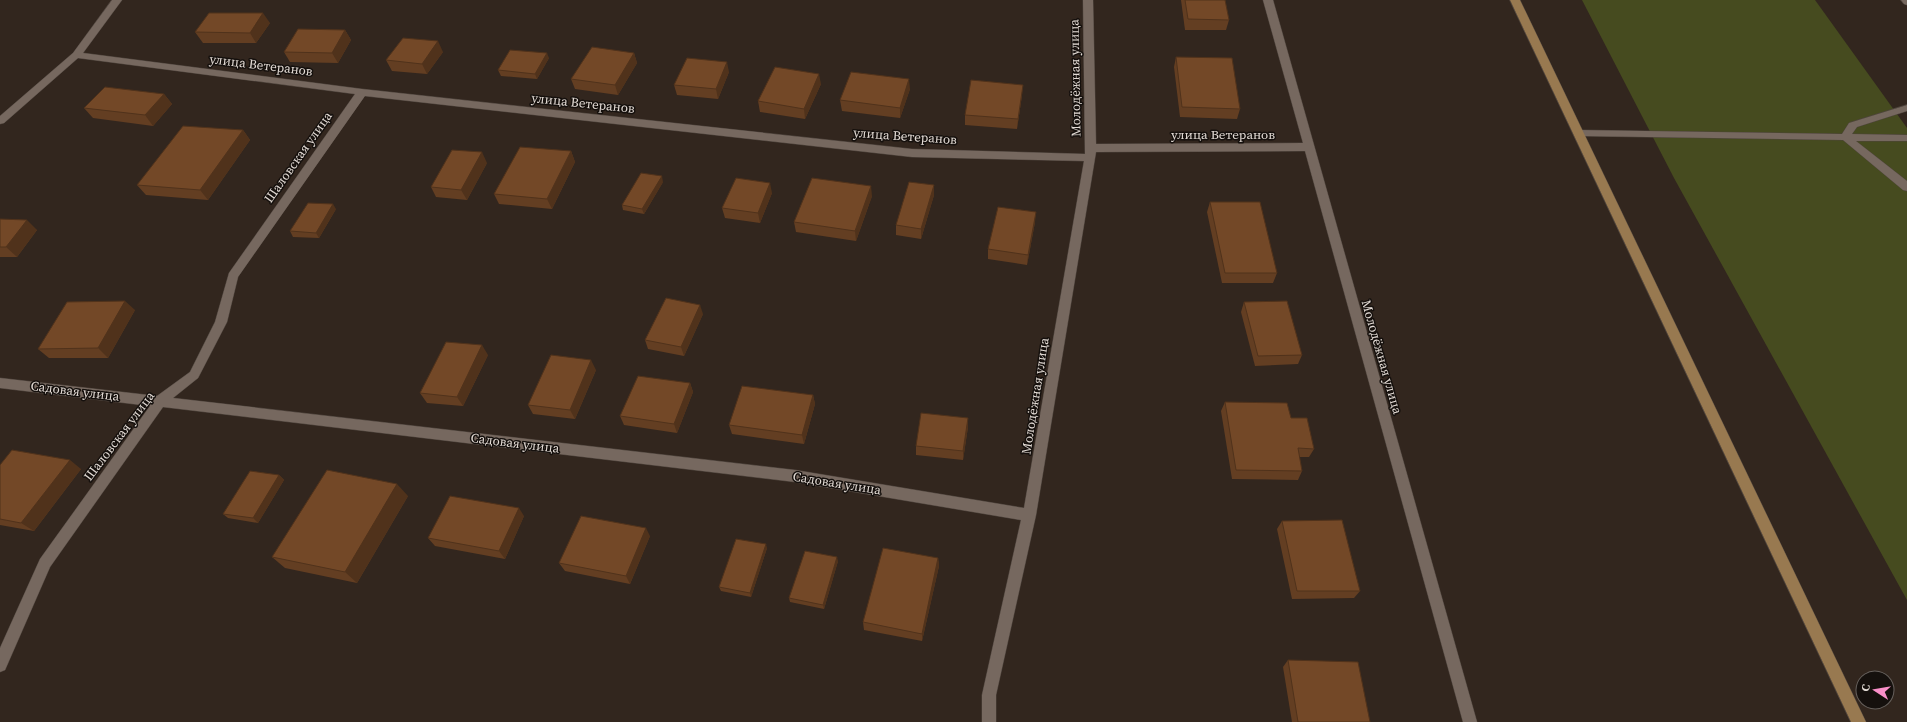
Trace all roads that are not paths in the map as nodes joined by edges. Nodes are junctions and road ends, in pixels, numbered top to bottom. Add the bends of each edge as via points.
1 (117, 0) edge
2 (1088, 0) edge
3 (1268, 0) edge
4 (1515, 0) edge
5 (76, 56) junction
6 (362, 92) junction
7 (1907, 108) edge
8 (0, 121) edge
9 (1579, 133) junction
10 (1845, 137) junction
11 (1907, 138) edge
12 (1308, 147) junction
13 (1090, 153) junction
14 (1907, 188) edge
15 (0, 383) edge
16 (160, 402) junction
17 (1029, 515) junction
18 (0, 665) edge
19 (989, 722) edge
20 (1470, 722) edge
21 (1859, 722) edge

1 - 5 street
2 - 13 street, Молодёжная улица
3 - 12 street, Молодёжная улица
4 - 9 main road
5 - 6 street, улица Ветеранов
5 - 8 street
6 - 13 street, улица Ветеранов via 912,153
6 - 16 street, Шаловская улица via 233,276 222,322 194,375
7 - 10 street via 1853,125
9 - 10 street
9 - 21 main road
10 - 11 street
10 - 14 street
12 - 13 street, улица Ветеранов
12 - 20 street, Молодёжная улица
13 - 17 street, Молодёжная улица
15 - 16 street, Садовая улица
16 - 17 street, Садовая улица via 795,476
16 - 18 street, Шаловская улица via 45,563
17 - 19 street, Молодёжная улица via 989,696

